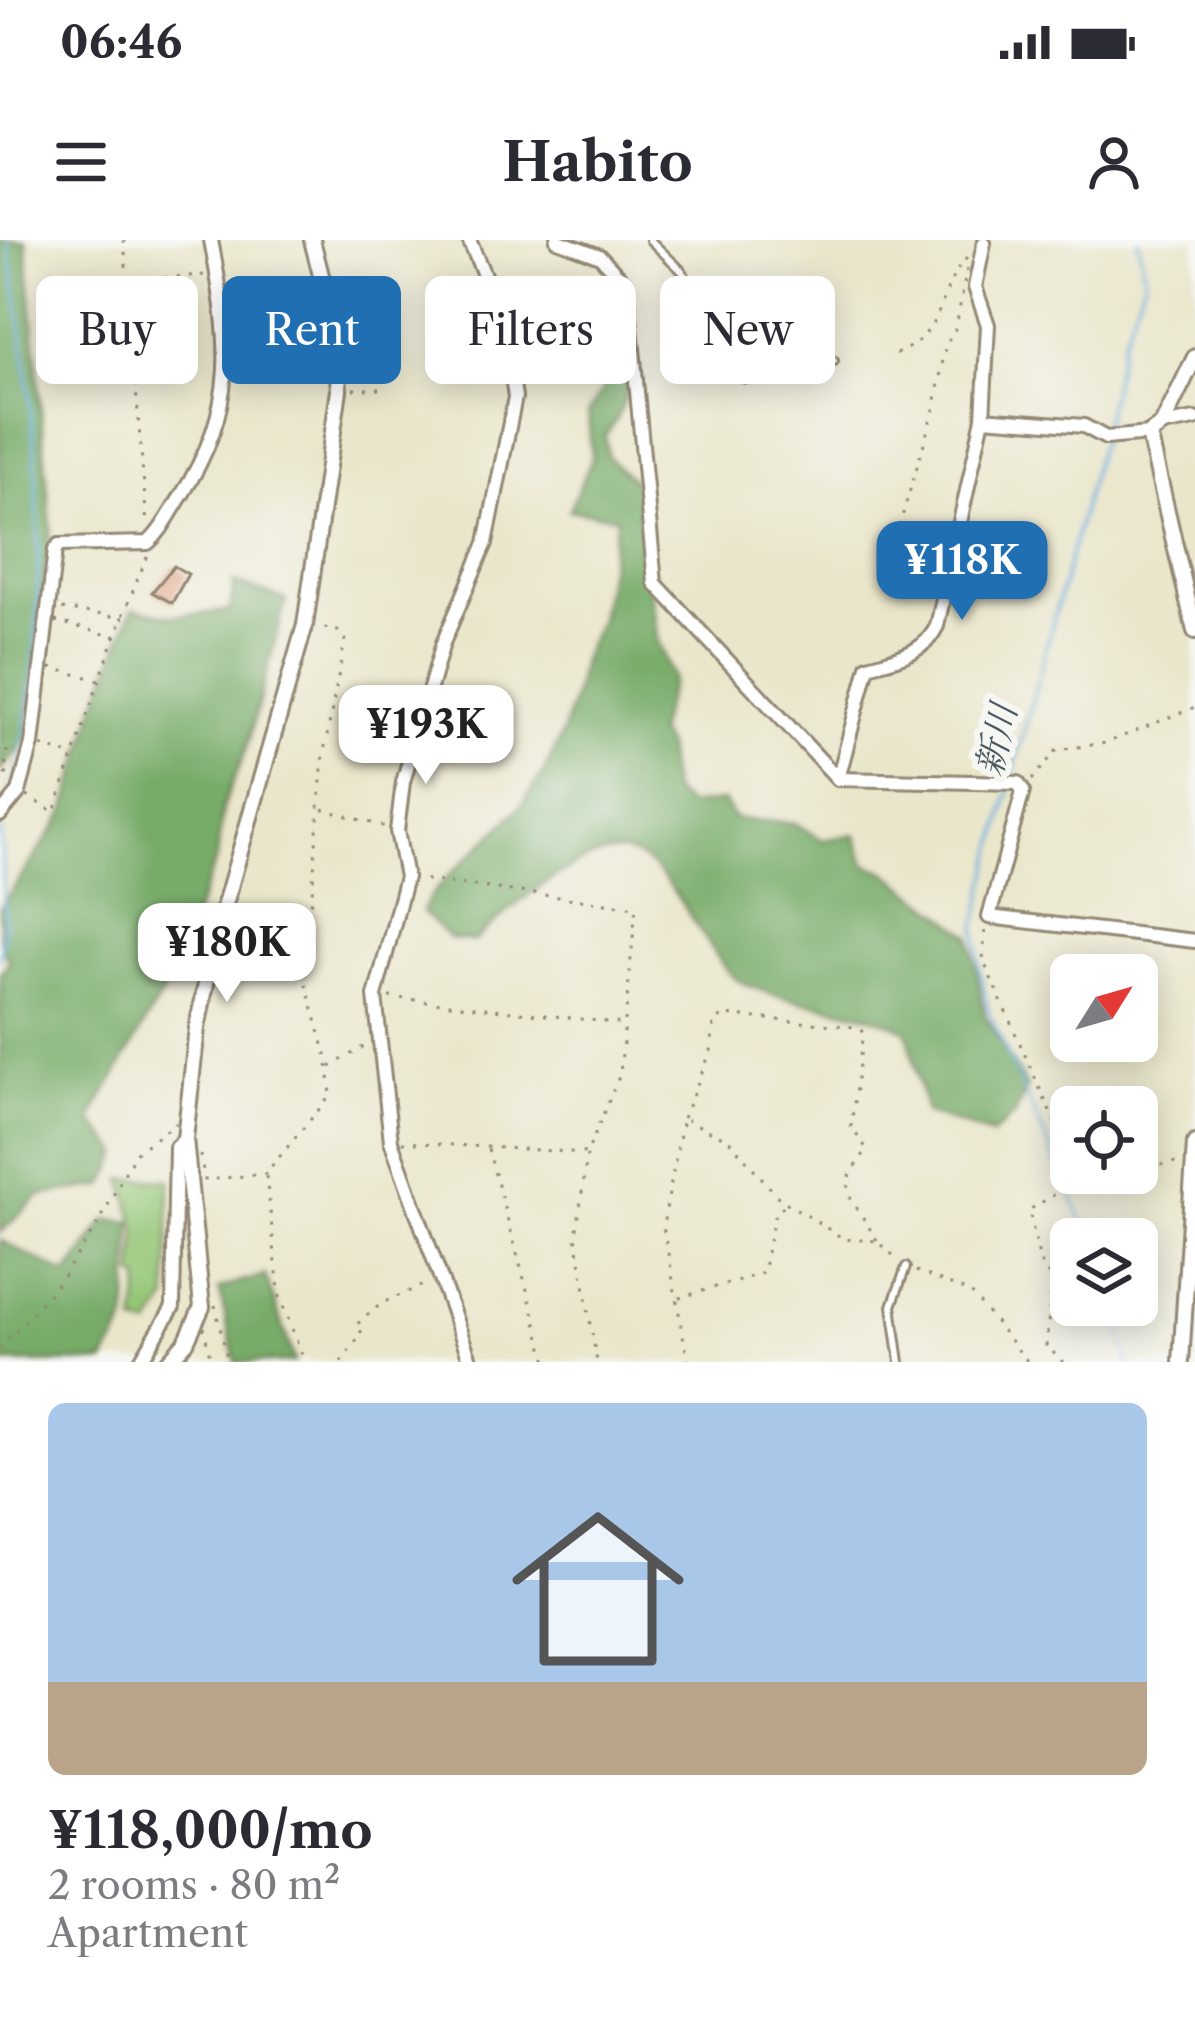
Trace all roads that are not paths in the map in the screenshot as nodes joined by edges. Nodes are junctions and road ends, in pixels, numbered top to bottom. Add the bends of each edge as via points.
1 (211, 240) edge
2 (312, 240) edge
3 (469, 240) edge
4 (557, 240) edge
5 (650, 240) edge
6 (986, 241) edge
7 (685, 276) edge
8 (1195, 357) edge
9 (983, 418) junction
10 (1195, 419) edge
11 (1156, 430) junction
12 (1195, 632) edge
13 (838, 778) junction
14 (0, 815) edge
15 (1195, 941) edge
16 (186, 1127) junction
17 (1194, 1154) edge
18 (905, 1267) road end
19 (140, 1362) edge
20 (168, 1362) edge
21 (470, 1362) edge
22 (900, 1362) edge
23 (1180, 1362) edge

1 - 14 street via 226,394 196,473 148,543 59,545 32,744 20,792
2 - 16 street via 335,330 339,390 305,625 215,939
3 - 21 street via 503,320 515,398 486,543 420,721 397,831 406,877 375,996 391,1141
4 - 13 street via 600,256 627,285 655,583
5 - 7 lane
6 - 9 street via 975,287 988,325
8 - 11 street
9 - 11 street via 1084,426 1100,436
9 - 13 street via 937,626 913,653 868,667
10 - 11 street
11 - 12 street
13 - 15 street via 1015,784 989,917
16 - 19 street via 176,1148 173,1307
16 - 20 street via 202,1283 199,1314
17 - 23 street
18 - 22 lane via 892,1306

